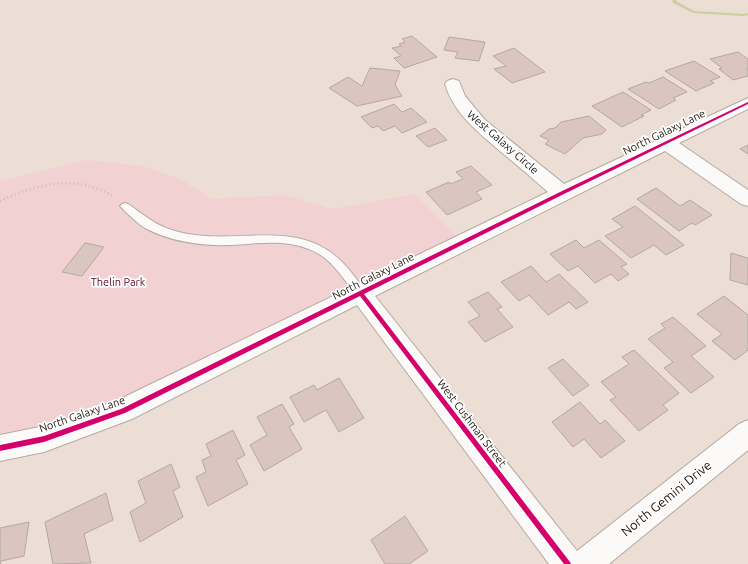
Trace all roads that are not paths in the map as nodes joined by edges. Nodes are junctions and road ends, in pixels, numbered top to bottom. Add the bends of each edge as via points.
1 (454, 84) dead end
2 (748, 103) edge
3 (666, 142) junction
4 (562, 193) junction
5 (748, 199) edge
6 (125, 206) road end
7 (361, 294) junction
8 (748, 433) edge
9 (0, 448) edge
10 (568, 564) edge
11 (585, 564) edge

1 - 4 street, West Galaxy Circle via 457,96 479,124
2 - 3 street, North Galaxy Lane
3 - 4 street, North Galaxy Lane
3 - 5 street
4 - 7 street, North Galaxy Lane
6 - 7 lane via 148,225 190,239 219,241 265,238 307,244 337,262
7 - 9 street, North Galaxy Lane via 123,411 44,439
7 - 10 street, West Cushman Street
8 - 11 street, North Gemini Drive

